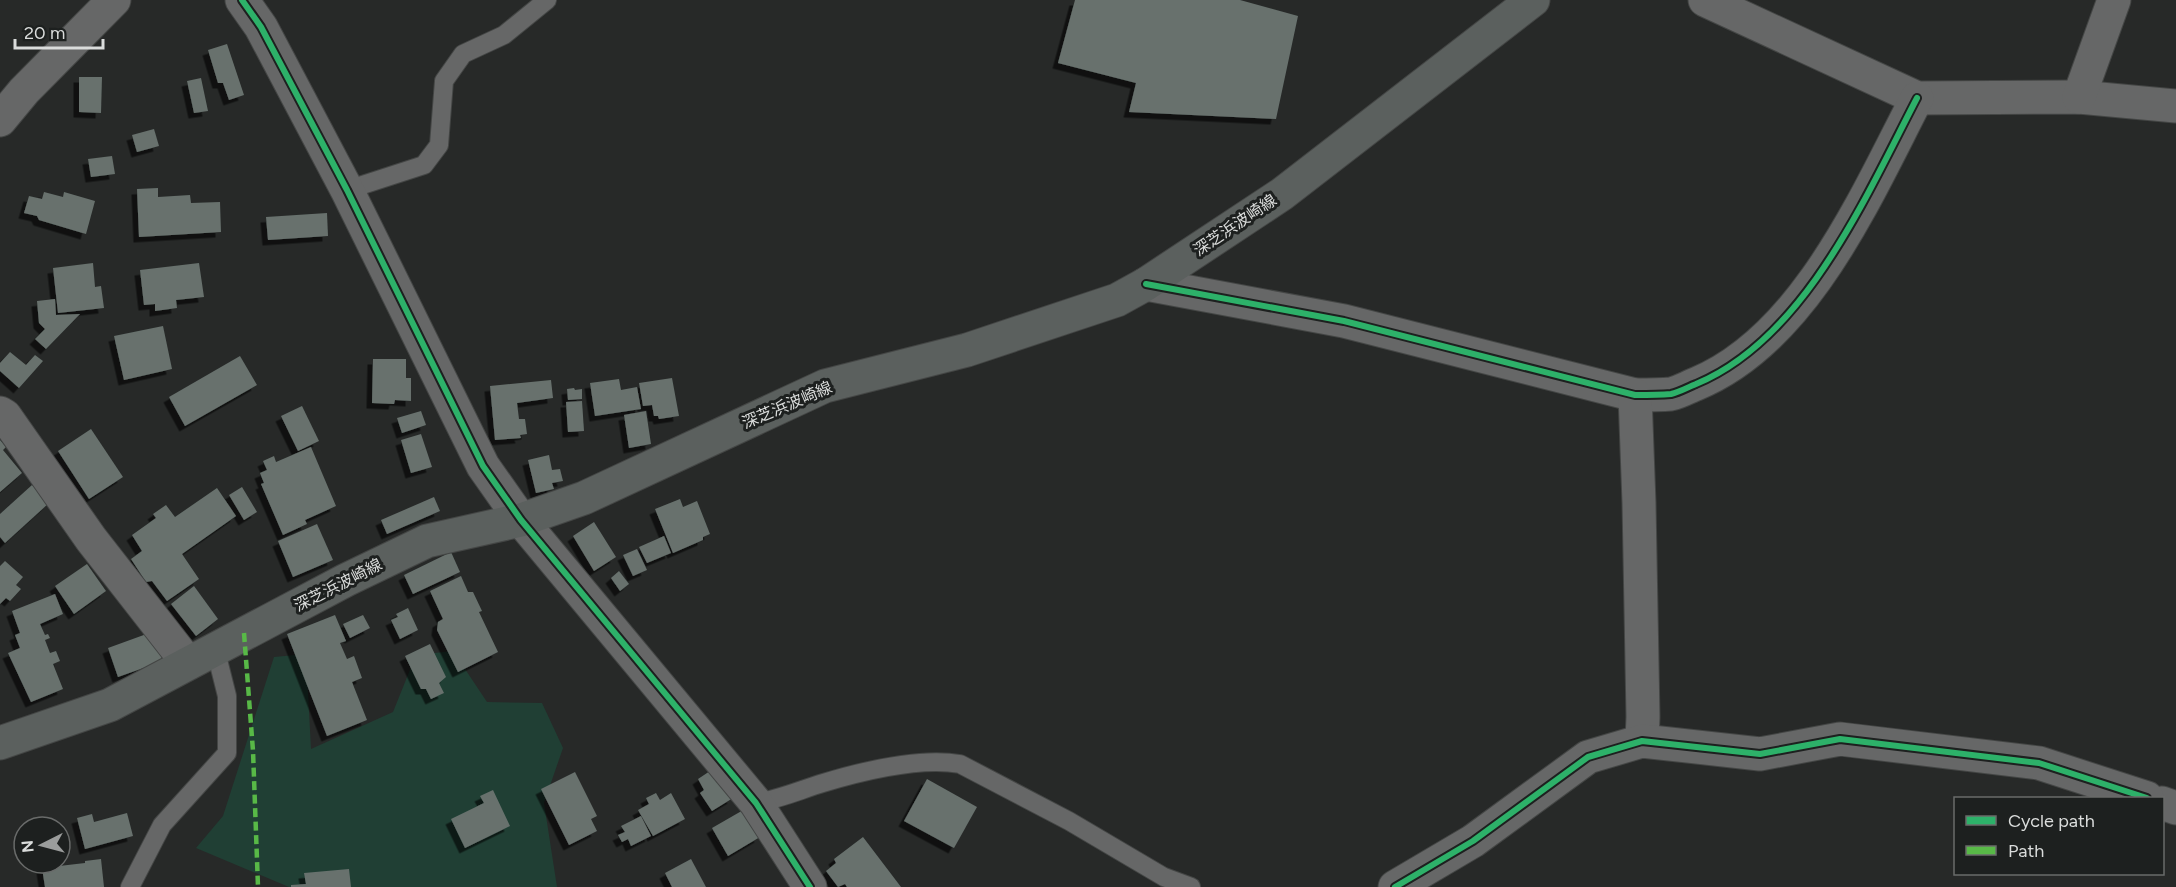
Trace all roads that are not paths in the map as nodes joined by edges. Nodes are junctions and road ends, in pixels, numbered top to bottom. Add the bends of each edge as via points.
1 (114, 0) edge
2 (242, 0) edge
3 (547, 0) edge
4 (1533, 0) edge
5 (1705, 0) edge
6 (2114, 0) edge
7 (2079, 97) junction
8 (1917, 98) junction
9 (2176, 106) edge
10 (0, 120) edge
11 (347, 190) junction
12 (1146, 284) junction
13 (1635, 395) junction
14 (0, 413) edge
15 (521, 520) junction
16 (201, 655) junction
17 (1641, 741) junction
18 (0, 743) edge
19 (2144, 797) edge
20 (756, 803) junction
21 (130, 887) edge
22 (810, 887) edge
23 (1191, 887) edge
24 (1395, 887) edge

1 - 10 street
2 - 11 street via 261,27
3 - 11 lane via 504,35 463,54 444,81 439,145 424,165
4 - 12 main road, 深芝浜波崎線 via 1282,194
5 - 8 street
6 - 7 street
7 - 8 street
7 - 9 street
8 - 13 street via 1858,210 1818,276 1785,318 1750,352 1711,378 1673,393
11 - 15 street via 483,466
12 - 13 street via 1344,321
12 - 15 main road, 深芝浜波崎線 via 1117,300 967,350 825,386 584,498
13 - 17 street
14 - 16 street via 91,538
15 - 16 main road, 深芝浜波崎線 via 427,541
15 - 20 street
16 - 18 main road, 深芝浜波崎線 via 110,705
16 - 21 lane via 227,696 227,753 162,825
17 - 19 street via 1760,754 1840,739 2039,764
17 - 24 street via 1588,757 1473,842
20 - 22 street
20 - 23 lane via 781,799 866,771 940,760 960,764 1164,877

